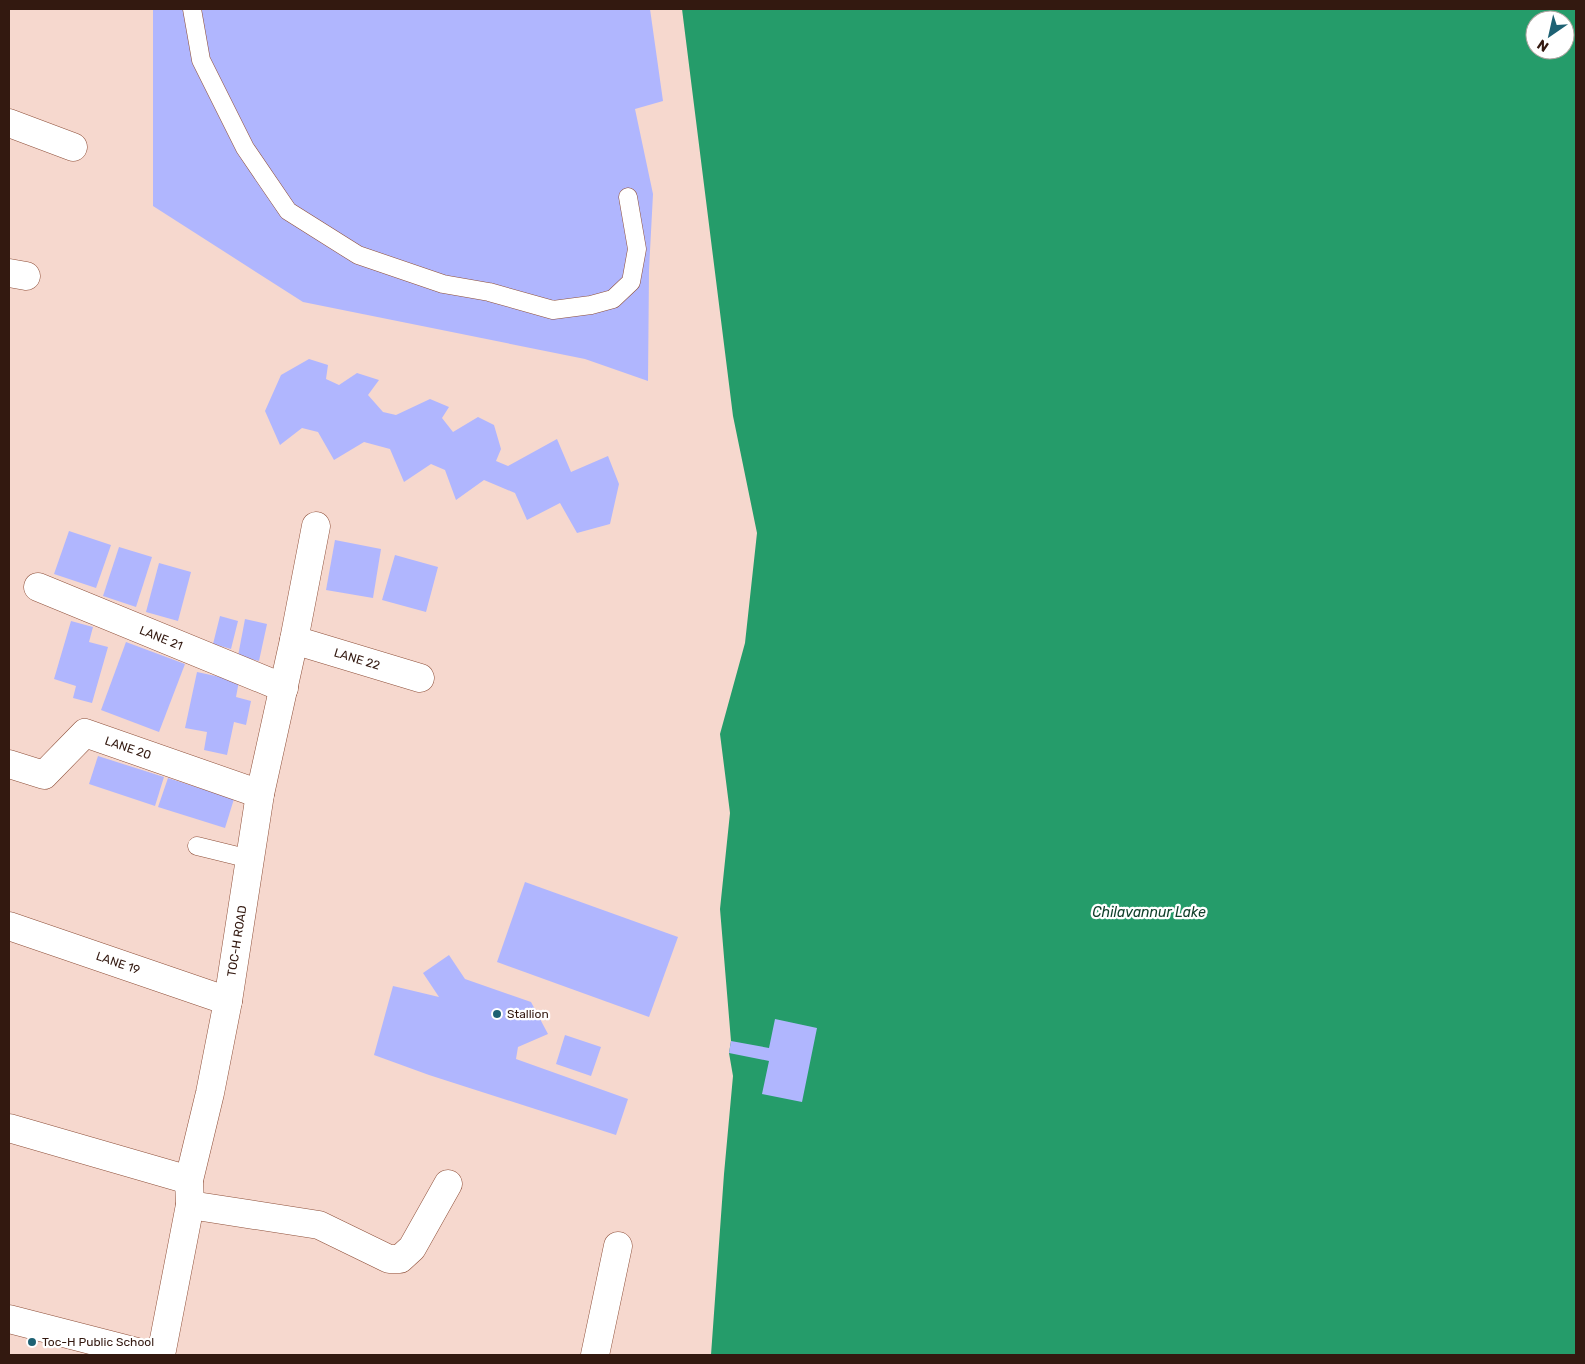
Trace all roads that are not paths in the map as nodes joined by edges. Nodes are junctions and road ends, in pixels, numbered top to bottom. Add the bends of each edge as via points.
1 (192, 9) edge
2 (9, 123) edge
3 (73, 147) dead end
4 (628, 197) dead end
5 (316, 526) dead end
6 (38, 587) dead end
7 (294, 640) junction
8 (420, 678) dead end
9 (284, 688) junction
10 (9, 764) edge
11 (260, 794) junction
12 (197, 846) dead end
13 (250, 859) junction
14 (9, 926) edge
15 (228, 1001) junction
16 (9, 1128) edge
17 (448, 1184) dead end
18 (190, 1193) junction
19 (618, 1246) dead end
20 (9, 1319) edge
21 (149, 1355) edge
22 (161, 1355) edge
23 (595, 1355) edge

1 - 4 lane via 201,60 245,148 288,211 358,255 443,284 490,292 553,310 591,305 613,299 631,282 637,249
2 - 3 street
5 - 7 street, TOC-H ROAD
6 - 9 street, LANE 21
7 - 8 street, LANE 22
7 - 9 street, TOC-H ROAD
9 - 11 street, TOC-H ROAD
10 - 11 street, LANE 20 via 44,775 85,734
11 - 13 street, TOC-H ROAD
12 - 13 lane
13 - 15 street, TOC-H ROAD
14 - 15 street, LANE 19
15 - 18 street, TOC-H ROAD
16 - 18 street
17 - 18 street via 412,1248 400,1259 388,1259 319,1225
18 - 22 street, TOC-H ROAD
19 - 23 street
20 - 21 street

